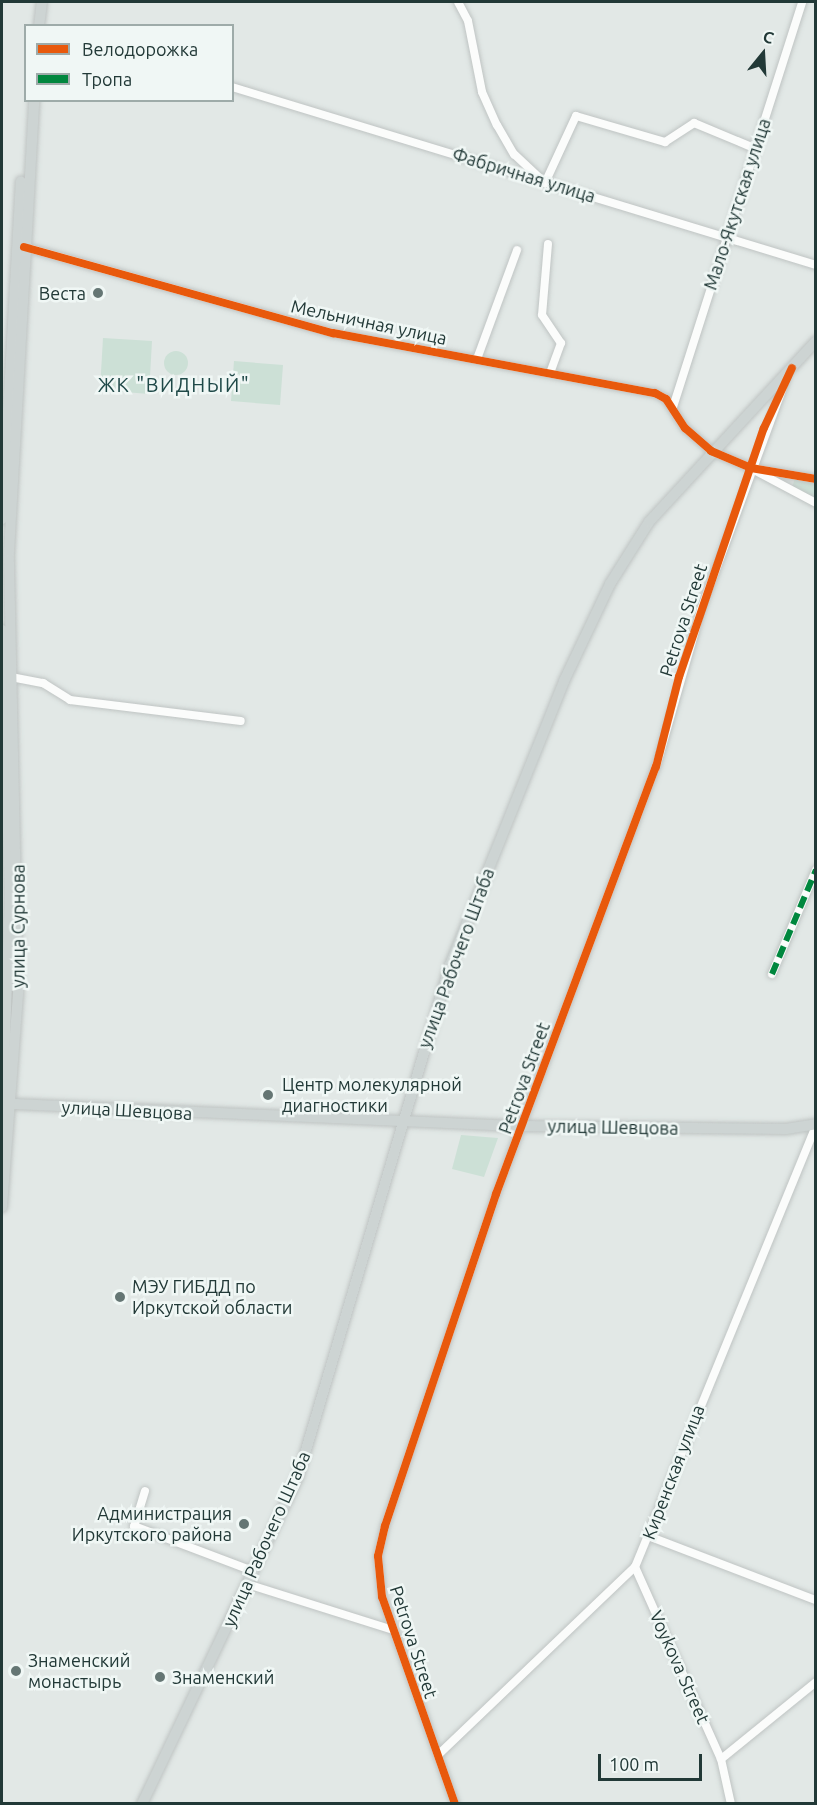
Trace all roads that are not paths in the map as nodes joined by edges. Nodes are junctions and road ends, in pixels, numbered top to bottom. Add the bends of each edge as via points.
1 (36, 2) edge
2 (42, 2) edge
3 (458, 2) edge
4 (802, 2) edge
5 (34, 24) edge
6 (39, 24) edge
7 (234, 88) edge
8 (28, 102) edge
9 (34, 102) edge
10 (754, 148) junction
11 (545, 183) junction
12 (726, 236) junction
13 (548, 244) dead end
14 (24, 247) junction
15 (517, 250) dead end
16 (816, 265) edge
17 (816, 341) edge
18 (477, 359) junction
19 (792, 368) junction
20 (551, 371) junction
21 (673, 407) junction
22 (711, 451) junction
23 (751, 468) junction
24 (816, 479) edge
25 (816, 503) edge
26 (2, 519) edge
27 (2, 630) edge
28 (11, 677) junction
29 (241, 721) dead end
30 (816, 870) edge
31 (772, 974) dead end
32 (8, 1105) junction
33 (402, 1120) junction
34 (2, 1124) edge
35 (816, 1124) edge
36 (522, 1126) junction
37 (2, 1207) edge
38 (145, 1491) dead end
39 (648, 1536) junction
40 (634, 1567) junction
41 (253, 1571) junction
42 (247, 1584) junction
43 (816, 1600) edge
44 (390, 1629) junction
45 (816, 1682) edge
46 (438, 1755) junction
47 (721, 1759) junction
48 (142, 1803) edge
49 (455, 1803) edge
50 (731, 1803) edge

1 - 5 main road
2 - 6 main road
3 - 11 street via 468,21 482,92 497,125 514,153
4 - 10 street, Мало-Якутская улица
7 - 11 street, Фабричная улица via 380,128
8 - 26 main road
9 - 14 main road, улица Сурнова
10 - 11 street via 694,123 665,142 576,116
10 - 12 street, Мало-Якутская улица
11 - 12 street, Фабричная улица
12 - 16 street, Фабричная улица
12 - 21 street, Мало-Якутская улица
13 - 20 street via 542,315 561,343
14 - 18 street, Мельничная улица via 333,333
14 - 28 main road, улица Сурнова via 9,552
15 - 18 street
17 - 19 main road, улица Рабочего Штаба
18 - 20 street, Мельничная улица
19 - 22 main road, улица Рабочего Штаба
19 - 23 street, Petrova Street
20 - 21 street, Мельничная улица via 655,393
21 - 22 street via 695,439
22 - 23 street
22 - 33 main road, улица Рабочего Штаба via 649,522 610,584 564,681 450,965
23 - 24 street
23 - 25 street
23 - 36 street, Petrova Street via 679,677 656,767
27 - 32 main road, улица Сурнова via 10,894
28 - 29 street via 44,683 70,700
28 - 32 main road, улица Сурнова via 18,899
30 - 31 street
32 - 33 main road, улица Шевцова
32 - 34 main road
32 - 37 main road
33 - 36 main road, улица Шевцова
33 - 41 main road, улица Рабочего Штаба via 316,1424 298,1477
35 - 36 main road, улица Шевцова via 786,1129
35 - 39 street, Киренская улица via 669,1474
36 - 44 street, Petrova Street via 385,1526 378,1574
38 - 41 street via 134,1526
39 - 40 street, Киренская улица
39 - 43 street
40 - 46 street, Киренская улица
40 - 47 street, Voykova Street
41 - 42 main road, улица Рабочего Штаба
42 - 44 street
42 - 48 main road, улица Рабочего Штаба
44 - 46 street, Petrova Street
45 - 47 street
46 - 49 street, Petrova Street
47 - 50 street, Voykova Street

